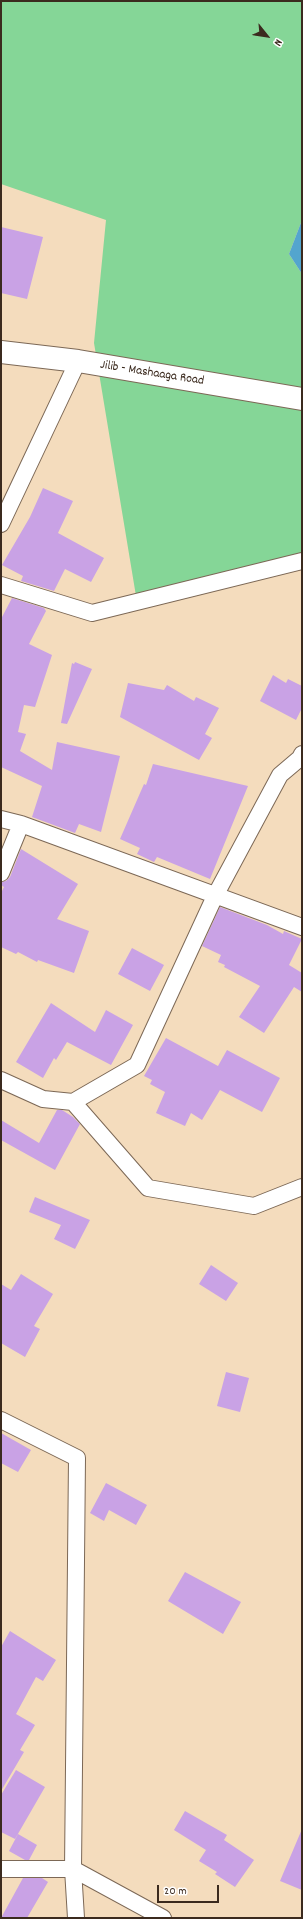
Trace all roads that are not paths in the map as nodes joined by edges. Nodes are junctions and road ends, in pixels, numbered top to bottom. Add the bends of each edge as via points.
1 (1, 352) edge
2 (78, 361) junction
3 (302, 399) edge
4 (1, 524) edge
5 (302, 561) edge
6 (1, 585) edge
7 (302, 754) edge
8 (1, 818) edge
9 (21, 824) junction
10 (1, 873) edge
11 (215, 896) junction
12 (302, 927) edge
13 (1, 1080) edge
14 (73, 1102) junction
15 (302, 1187) edge
16 (1, 1420) edge
17 (1, 1869) edge
18 (73, 1869) junction
19 (76, 1918) edge
20 (163, 1918) edge

1 - 2 main road, Jilib - Mashaaga Road
2 - 3 main road, Jilib - Mashaaga Road
2 - 4 street
5 - 6 street via 92,612
7 - 11 street via 280,775
8 - 9 street
9 - 10 street
9 - 11 street
11 - 12 street
11 - 14 street via 137,1065
13 - 14 street via 43,1099
14 - 15 street via 148,1188 254,1206
16 - 18 street via 77,1458
17 - 18 street
18 - 19 street
18 - 20 street

